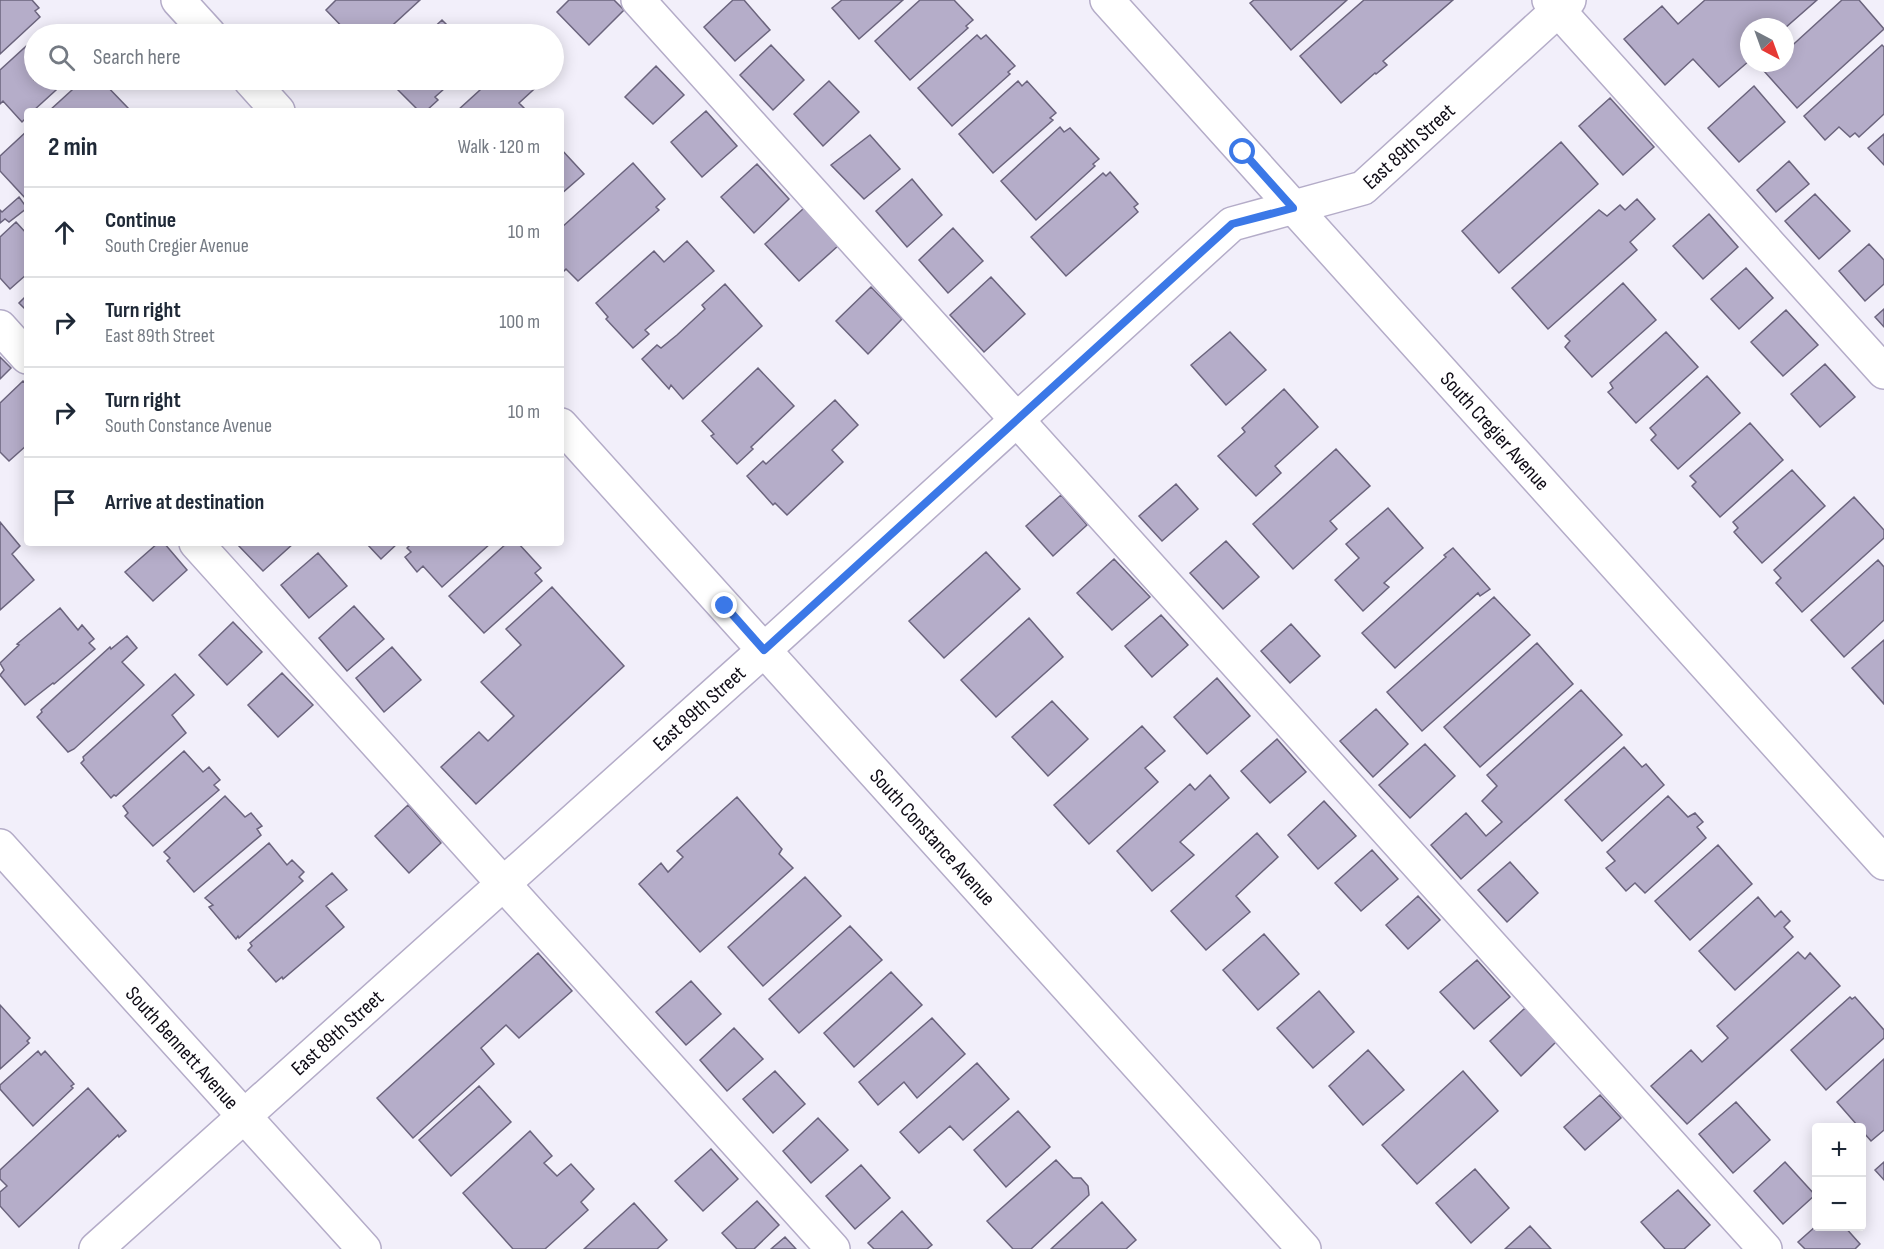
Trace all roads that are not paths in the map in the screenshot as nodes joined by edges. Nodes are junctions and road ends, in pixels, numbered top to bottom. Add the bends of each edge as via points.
1 (178, 0) edge
2 (638, 0) edge
3 (1107, 0) edge
4 (1559, 3) edge
5 (200, 24) edge
6 (259, 90) edge
7 (275, 108) edge
8 (1293, 208) junction
9 (0, 327) edge
10 (24, 354) edge
11 (1884, 372) edge
12 (1016, 419) junction
13 (564, 428) edge
14 (199, 546) edge
15 (764, 650) junction
16 (0, 846) edge
17 (1884, 863) edge
18 (503, 883) junction
19 (244, 1116) junction
20 (96, 1249) edge
21 (364, 1249) edge
22 (833, 1249) edge
23 (1304, 1249) edge
24 (1765, 1249) edge

1 - 5 street
2 - 12 street
3 - 8 street, South Cregier Avenue
4 - 8 street, East 89th Street via 1363,188
4 - 11 street
6 - 7 street
8 - 12 street, East 89th Street via 1232,224
8 - 17 street, South Cregier Avenue
9 - 10 street
12 - 15 street, East 89th Street
12 - 24 street
13 - 15 street, South Constance Avenue
14 - 18 street
15 - 18 street, East 89th Street
15 - 23 street, South Constance Avenue
16 - 19 street, South Bennett Avenue
18 - 19 street, East 89th Street
18 - 22 street
19 - 20 street, East 89th Street
19 - 21 street, South Bennett Avenue

